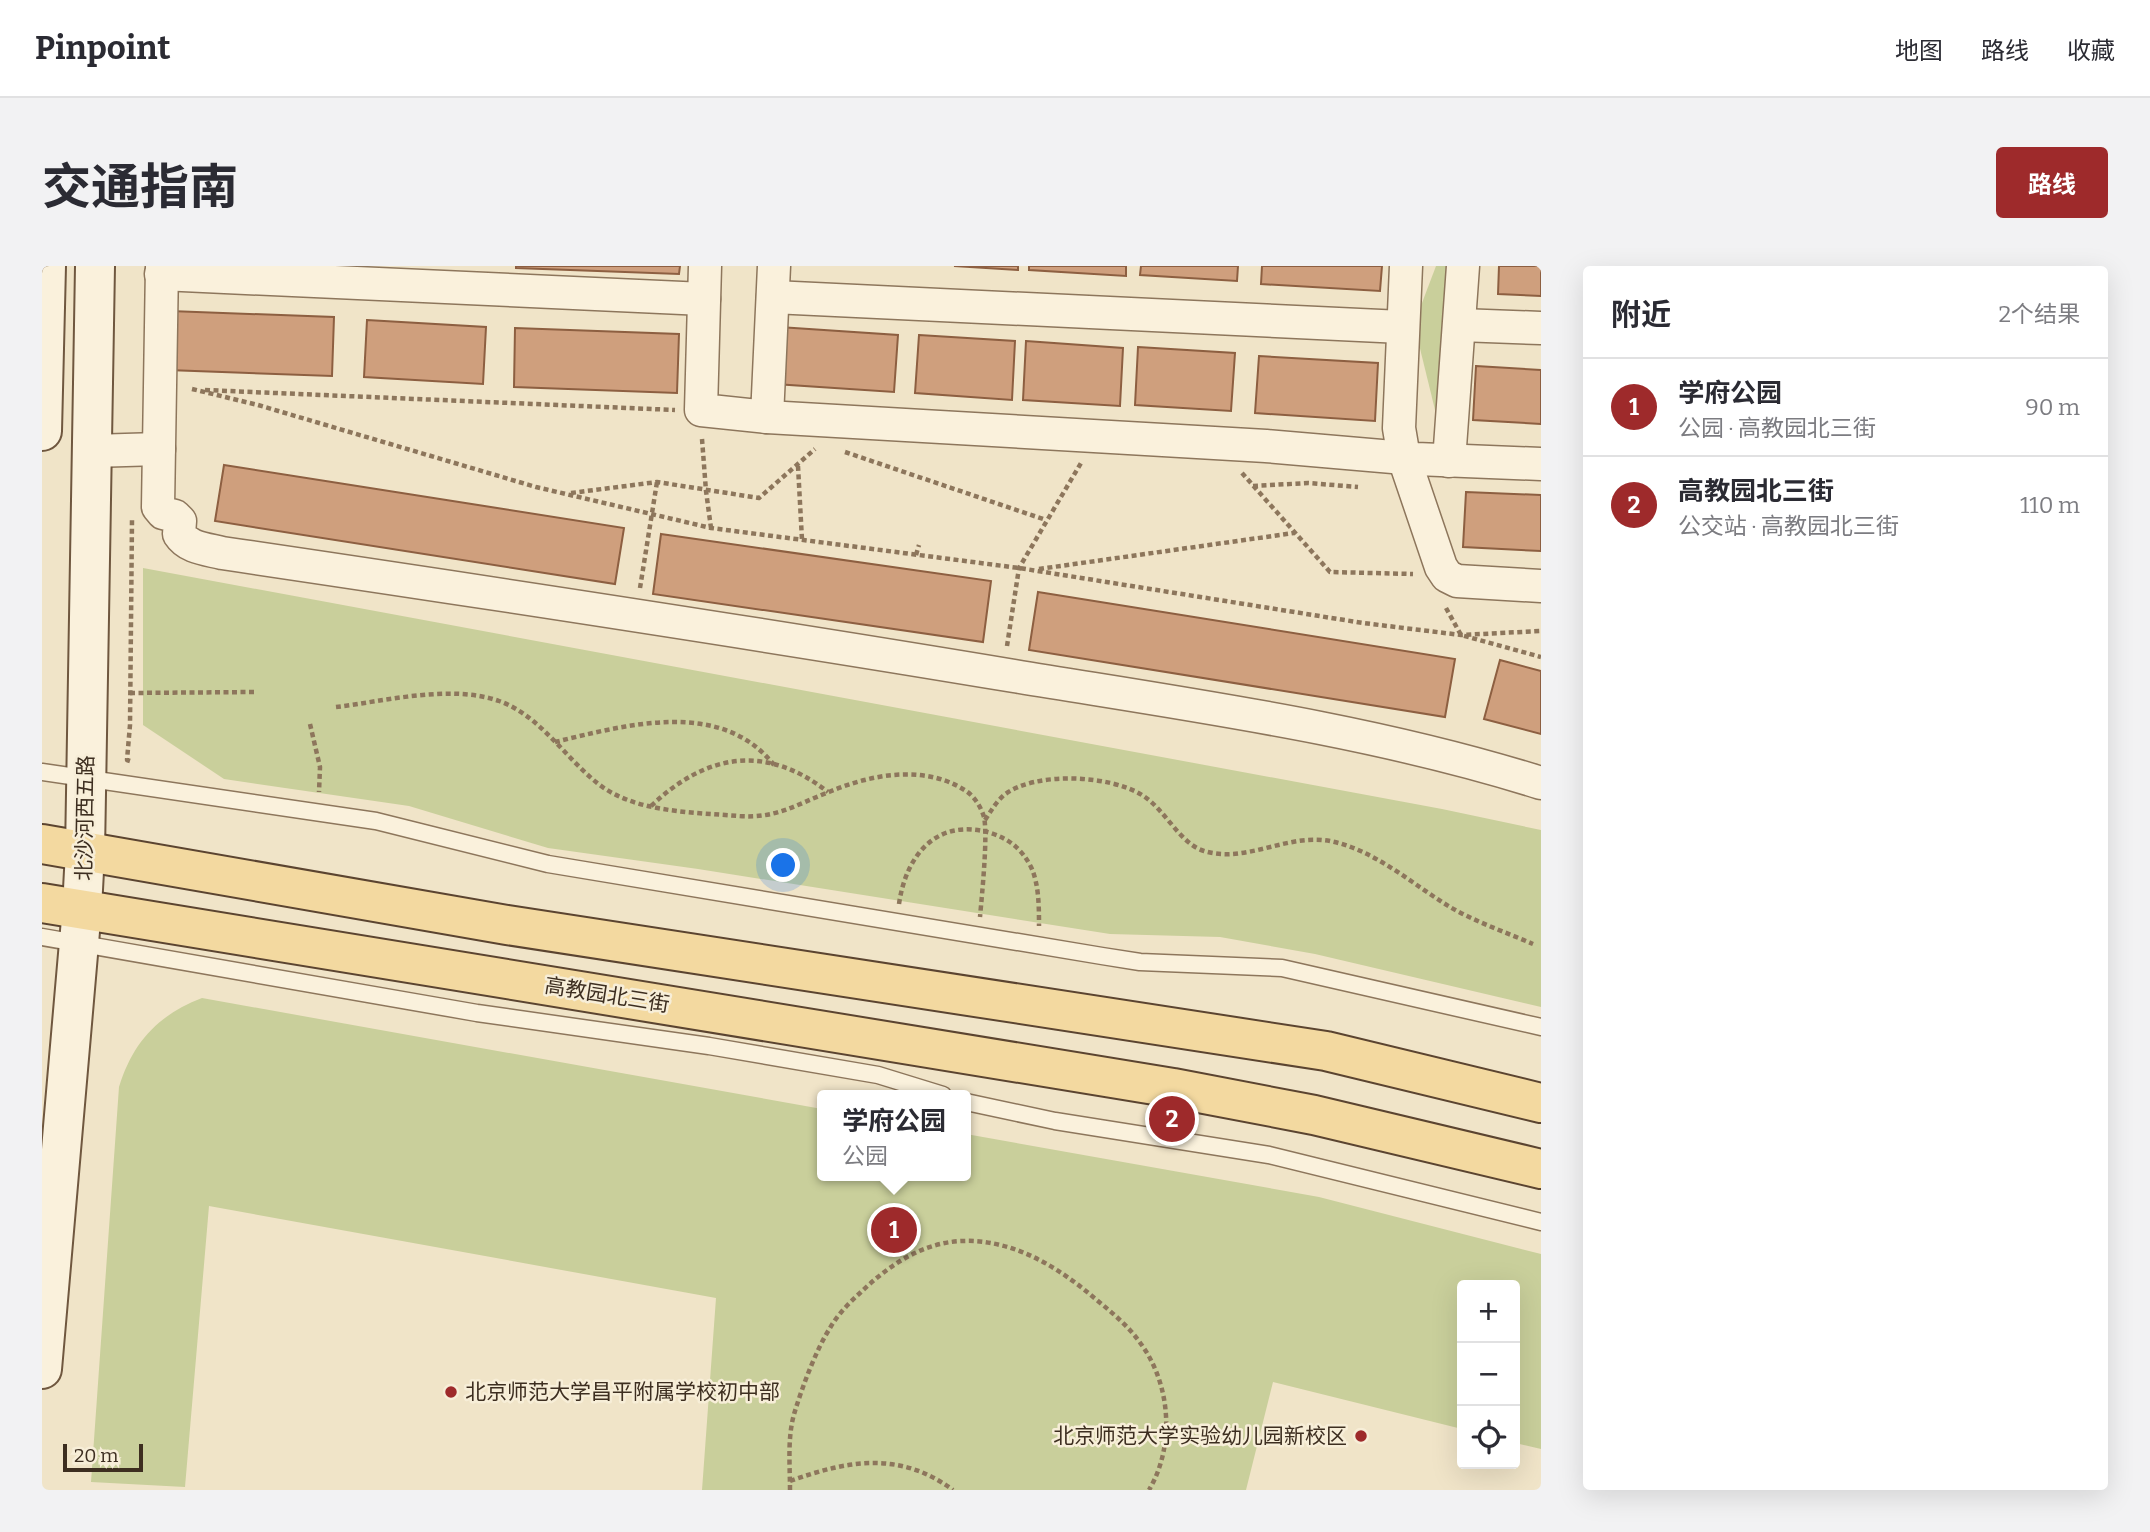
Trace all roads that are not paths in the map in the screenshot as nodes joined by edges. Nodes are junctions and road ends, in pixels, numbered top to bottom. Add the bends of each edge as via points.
1 (46, 266) edge
2 (96, 266) edge
3 (705, 266) edge
4 (774, 266) edge
5 (1406, 266) edge
6 (1463, 266) edge
7 (162, 270) edge
8 (773, 297) junction
9 (704, 299) junction
10 (43, 321) edge
11 (1460, 325) junction
12 (1402, 327) junction
13 (1541, 328) edge
14 (767, 417) junction
15 (42, 431) edge
16 (159, 449) junction
17 (92, 451) junction
18 (1404, 458) junction
19 (1449, 461) junction
20 (1541, 464) edge
21 (1541, 586) edge
22 (42, 772) edge
23 (86, 779) junction
24 (1541, 783) edge
25 (42, 844) edge
26 (85, 852) junction
27 (42, 902) edge
28 (80, 925) junction
29 (42, 937) edge
30 (1541, 1027) edge
31 (927, 1090) edge
32 (971, 1103) edge
33 (1541, 1103) edge
34 (1541, 1169) edge
35 (1541, 1222) edge
36 (42, 1369) edge

1 - 10 main road
2 - 17 main road, 北沙河西五路
3 - 9 street
4 - 8 street
5 - 12 street
6 - 11 street
7 - 9 street
7 - 16 street
8 - 12 street
8 - 14 street
9 - 14 street via 701,410
10 - 15 main road
11 - 13 street
11 - 19 street
12 - 18 street via 1399,428
14 - 18 street
16 - 17 street
16 - 24 street via 158,507 176,516 178,534 197,547 636,614 1359,736 1478,763
17 - 23 main road, 北沙河西五路
18 - 19 street
18 - 21 street via 1447,576 1457,581
19 - 20 street
22 - 23 lane
23 - 26 main road, 北沙河西五路
23 - 30 lane via 376,821 548,864 1102,956 1282,968
25 - 26 main road
26 - 28 main road, 北沙河西五路
26 - 33 main road via 508,925 1326,1051
27 - 28 main road, 高教园北三街
28 - 29 lane
28 - 31 lane via 477,1013 709,1046 878,1075
28 - 34 main road, 高教园北三街 via 1174,1088 1314,1115
28 - 36 main road, 北沙河西五路
32 - 35 lane via 1269,1155

